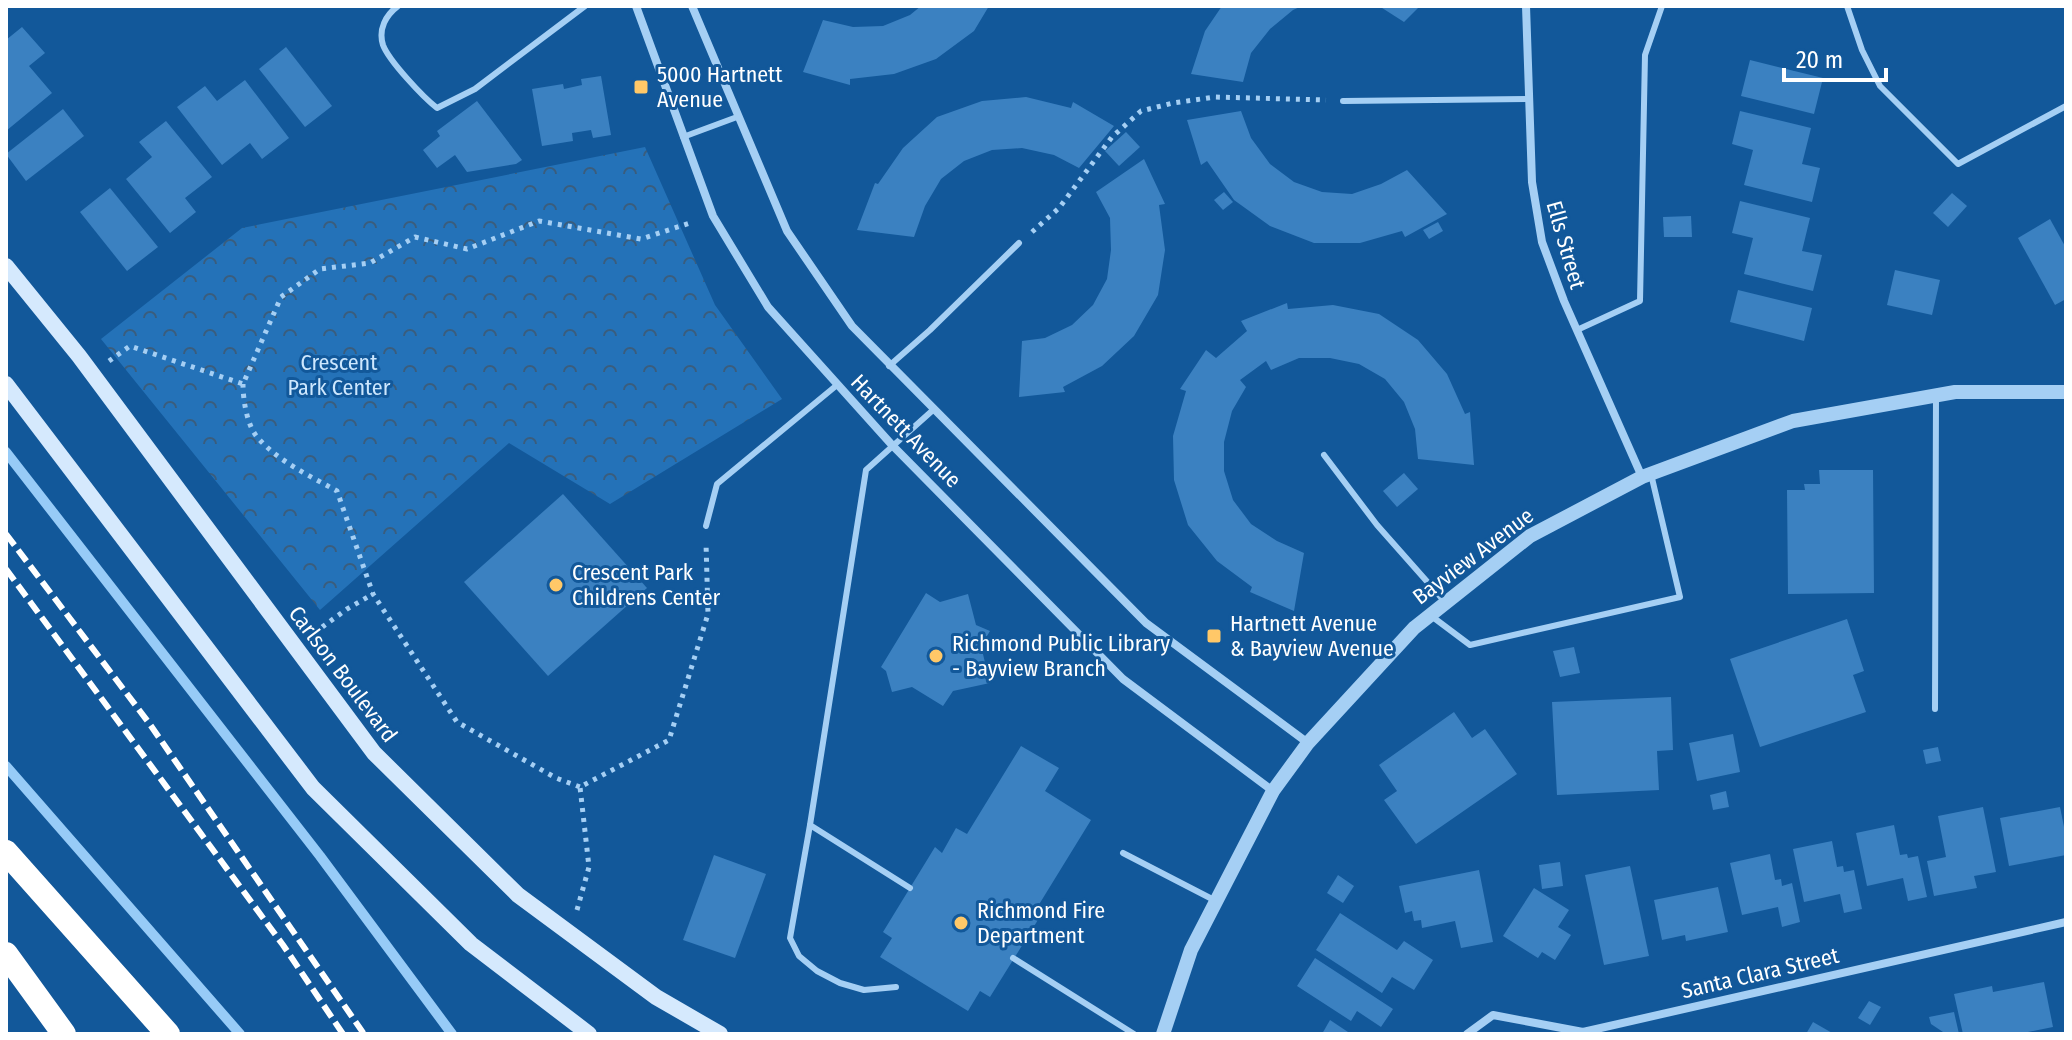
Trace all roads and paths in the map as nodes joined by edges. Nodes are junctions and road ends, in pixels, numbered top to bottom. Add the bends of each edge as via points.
1 (398, 6) edge
2 (585, 6) edge
3 (636, 6) edge
4 (692, 6) edge
5 (1526, 6) edge
6 (1662, 6) edge
7 (1847, 6) edge
8 (1529, 99) junction
9 (1343, 101) joint
10 (2066, 106) edge
11 (737, 117) junction
12 (683, 137) junction
13 (713, 216) junction
14 (1019, 243) joint
15 (6, 266) edge
16 (1577, 330) junction
17 (889, 366) junction
18 (91, 373) junction
19 (6, 384) edge
20 (243, 384) junction
21 (837, 385) junction
22 (2066, 392) edge
23 (1936, 395) junction
24 (933, 410) junction
25 (892, 445) junction
26 (1324, 455) dead end
27 (1646, 476) junction
28 (706, 526) joint
29 (373, 594) junction
30 (1446, 603) junction
31 (1430, 615) junction
32 (295, 647) junction
33 (1935, 709) dead end
34 (1308, 743) junction
35 (580, 787) junction
36 (1273, 791) junction
37 (810, 825) junction
38 (6, 852) edge
39 (1123, 853) dead end
40 (910, 888) dead end
41 (1217, 902) junction
42 (2066, 922) edge
43 (571, 935) junction
44 (6, 954) edge
45 (1013, 958) dead end
46 (896, 987) dead end
47 (1584, 1033) edge
48 (64, 1034) edge
49 (168, 1034) edge
50 (589, 1034) edge
51 (720, 1034) edge
52 (1134, 1034) edge
53 (1163, 1034) edge
54 (1467, 1034) edge

1 - 2 lane via 383,26 383,44 420,95 437,108 475,89
3 - 12 street, Hartnett Avenue
4 - 11 street, Hartnett Avenue
5 - 8 street, Ells Street
6 - 16 lane via 1645,55 1640,301
7 - 10 lane via 1880,86 1958,164
8 - 9 lane
8 - 16 street, Ells Street via 1532,182 1542,242
9 - 14 path via 1215,97 1141,111 1112,137 1059,208
11 - 12 lane
11 - 17 street, Hartnett Avenue via 787,231 852,326
12 - 13 street, Hartnett Avenue
13 - 20 path via 641,239 539,221 467,249 415,237 370,263 320,269 281,297
13 - 21 street, Hartnett Avenue via 768,307
14 - 17 lane
15 - 18 main road, Carlson Boulevard
16 - 27 street, Ells Street
17 - 24 street, Hartnett Avenue
18 - 20 path via 130,346
18 - 32 main road, Carlson Boulevard
19 - 50 main road via 313,788 471,944
20 - 29 path via 243,401 256,437 337,491
21 - 25 street, Hartnett Avenue
21 - 28 lane via 717,484
22 - 23 street, Bayview Avenue
23 - 27 street, Bayview Avenue via 1793,421
23 - 33 lane
24 - 25 lane
24 - 34 street, Hartnett Avenue via 1146,623
25 - 36 street, Hartnett Avenue via 1123,679
25 - 37 lane via 866,470
26 - 30 lane
27 - 30 street, Bayview Avenue via 1530,536
27 - 31 lane via 1680,597 1470,645
28 - 35 path via 708,614 669,740
29 - 32 path
29 - 35 path via 457,722
30 - 31 street, Bayview Avenue
31 - 34 street, Bayview Avenue
32 - 43 main road, Carlson Boulevard via 374,753 518,895
34 - 36 street, Bayview Avenue
35 - 43 path via 589,867
36 - 41 street, Bayview Avenue
37 - 40 lane
37 - 46 lane via 790,938 799,956 840,983 864,990
38 - 49 highway
39 - 41 lane
41 - 53 street, Bayview Avenue via 1191,950
42 - 47 street, Santa Clara Street
43 - 51 main road, Carlson Boulevard via 656,997
44 - 48 highway
45 - 52 lane
47 - 54 street, Santa Clara Street via 1493,1015

